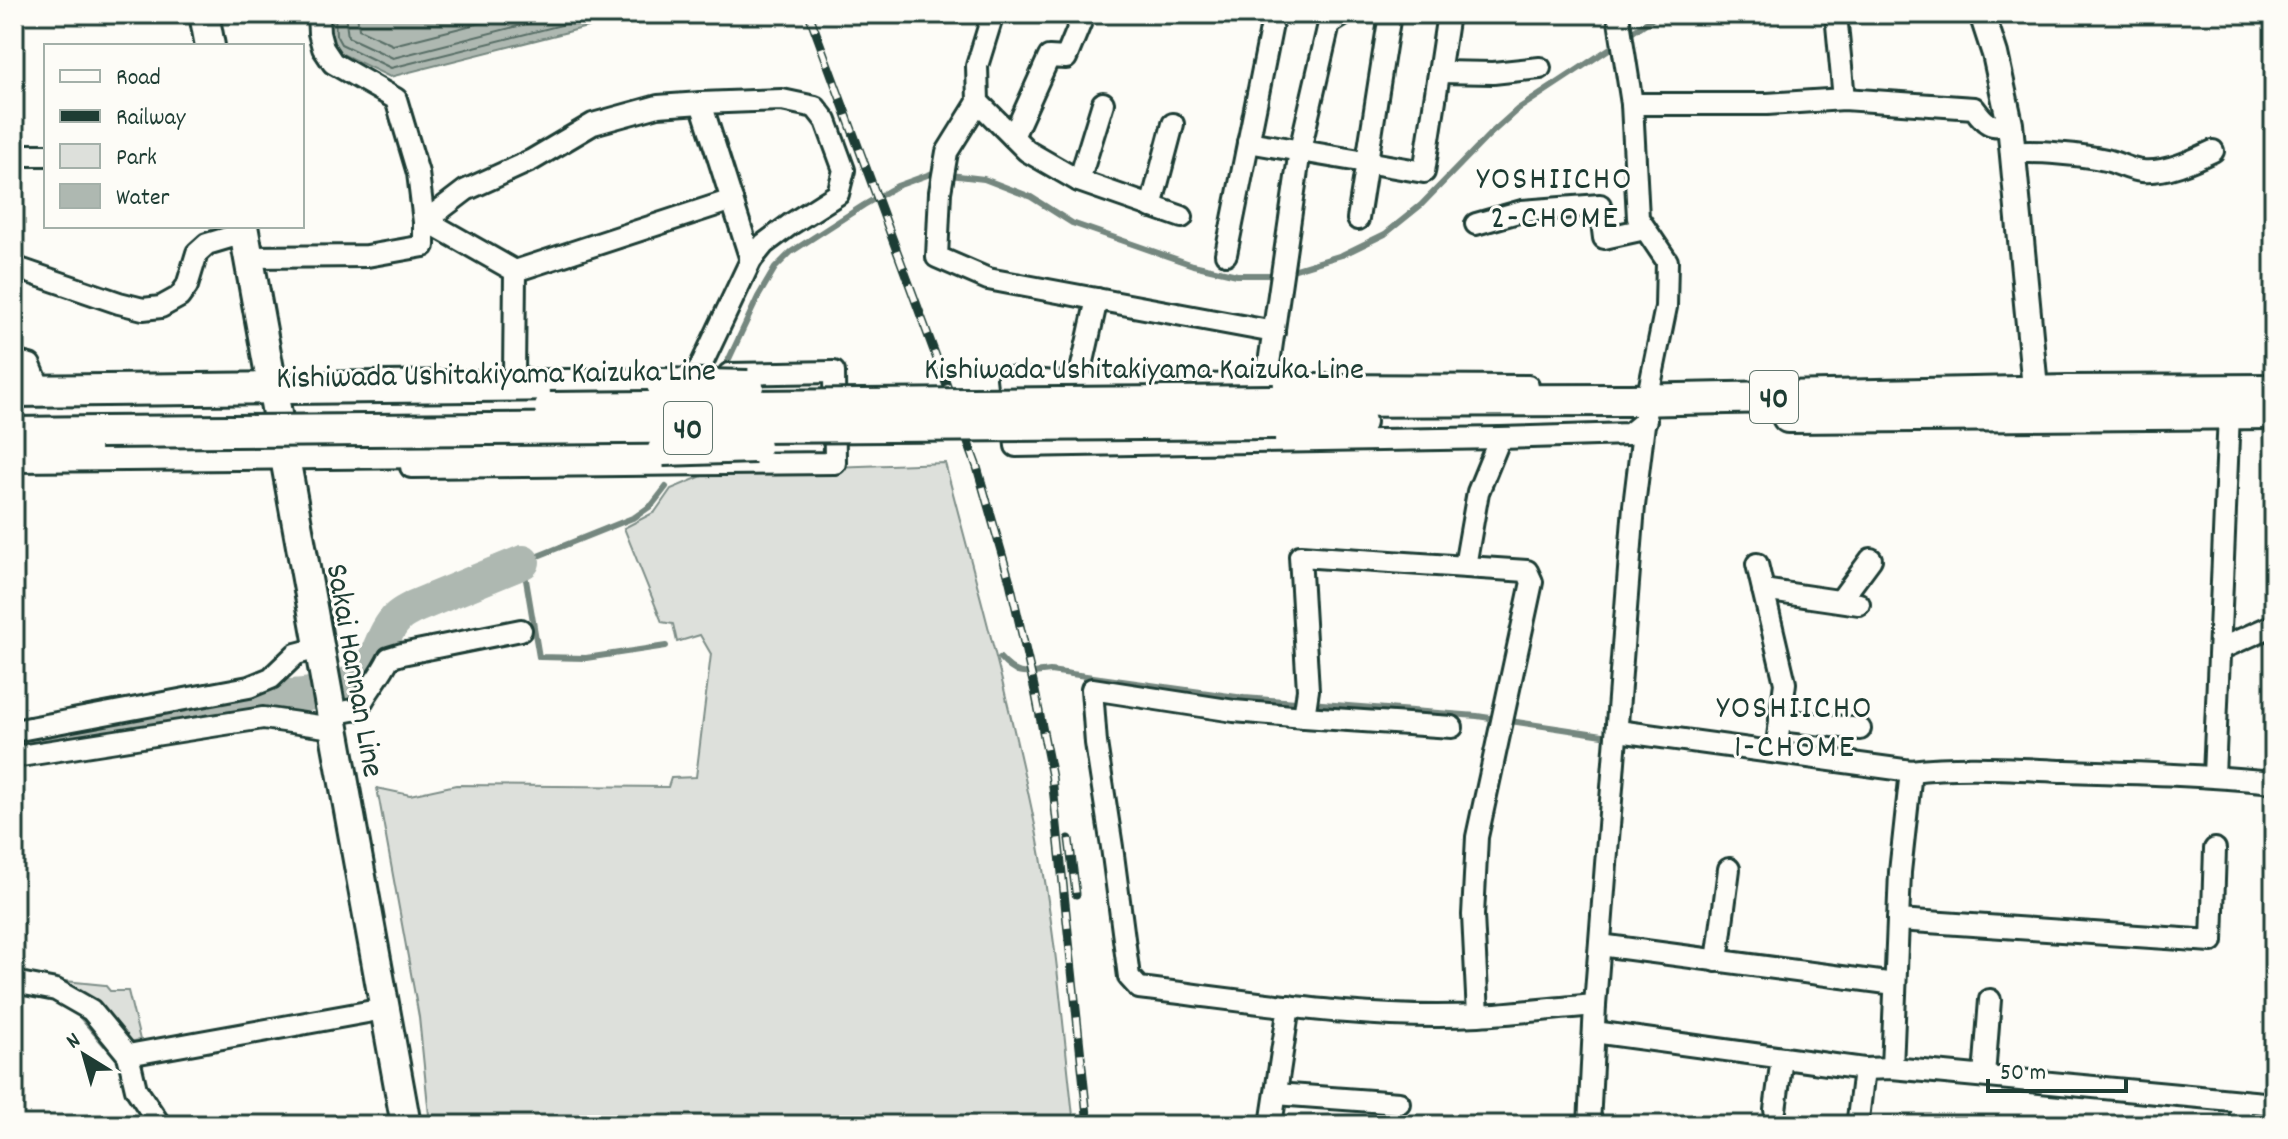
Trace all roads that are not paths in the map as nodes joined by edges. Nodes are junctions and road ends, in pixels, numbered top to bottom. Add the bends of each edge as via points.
1 (204, 14) edge
2 (318, 14) edge
3 (993, 14) edge
4 (1084, 14) edge
5 (1274, 14) edge
6 (1390, 14) edge
7 (1448, 14) edge
8 (1836, 14) edge
9 (1982, 14) edge
10 (1334, 17) edge
11 (1619, 21) edge
12 (210, 44) edge
13 (1540, 68) dead end
14 (1439, 72) junction
15 (1844, 99) junction
16 (978, 102) junction
17 (701, 103) junction
18 (1103, 103) dead end
19 (1632, 104) junction
20 (1173, 124) dead end
21 (2010, 124) junction
22 (1013, 137) junction
23 (1248, 142) junction
24 (1300, 150) junction
25 (2213, 151) dead end
26 (2013, 153) junction
27 (14, 155) edge
28 (44, 155) edge
29 (1368, 162) junction
30 (1079, 181) junction
31 (732, 200) junction
32 (1151, 207) junction
33 (1182, 217) dead end
34 (1358, 219) dead end
35 (424, 222) junction
36 (1476, 224) dead end
37 (1645, 229) junction
38 (245, 239) edge
39 (1226, 254) dead end
40 (751, 260) junction
41 (14, 267) edge
42 (515, 271) junction
43 (1097, 299) junction
44 (1274, 332) junction
45 (14, 361) edge
46 (697, 374) junction
47 (514, 376) junction
48 (1078, 384) junction
49 (1101, 384) junction
50 (272, 388) junction
51 (2274, 390) edge
52 (28, 391) edge
53 (1272, 403) junction
54 (2036, 404) junction
55 (1647, 410) junction
56 (14, 413) edge
57 (2229, 413) junction
58 (2274, 413) edge
59 (976, 414) junction
60 (100, 422) junction
61 (14, 433) edge
62 (1500, 438) junction
63 (1103, 444) junction
64 (284, 455) junction
65 (14, 456) edge
66 (1871, 559) dead end
67 (1757, 564) dead end
68 (1465, 566) junction
69 (1763, 590) junction
70 (2274, 625) edge
71 (509, 626) dead end
72 (2220, 649) junction
73 (320, 653) junction
74 (331, 716) junction
75 (1304, 717) junction
76 (1780, 720) junction
77 (1452, 727) dead end
78 (1860, 729) dead end
79 (14, 731) edge
80 (1618, 731) junction
81 (1776, 752) junction
82 (14, 757) edge
83 (1911, 771) junction
84 (2214, 776) junction
85 (2274, 782) edge
86 (2215, 849) dead end
87 (1729, 869) dead end
88 (1898, 920) junction
89 (1600, 945) junction
90 (1717, 961) junction
91 (14, 982) edge
92 (1895, 984) junction
93 (1990, 1000) dead end
94 (1595, 1005) junction
95 (1289, 1006) junction
96 (384, 1009) junction
97 (1478, 1015) junction
98 (1594, 1032) junction
99 (128, 1055) junction
100 (1782, 1058) junction
101 (1892, 1068) junction
102 (1864, 1069) junction
103 (1984, 1076) junction
104 (1276, 1094) junction
105 (2242, 1102) junction
106 (1399, 1103) dead end
107 (2274, 1104) edge
108 (1775, 1110) dead end
109 (1858, 1119) dead end
110 (160, 1125) edge
111 (406, 1125) edge
112 (1271, 1125) edge
113 (1589, 1125) edge
114 (2240, 1125) edge

1 - 12 main road
2 - 35 street via 323,48 333,63 396,99 418,173
3 - 16 street via 977,66
4 - 22 street via 1066,58 1049,57
5 - 23 street
6 - 29 street
7 - 14 street
8 - 15 street
9 - 21 street
10 - 24 street
11 - 19 street
13 - 14 street
14 - 29 street via 1424,172
15 - 19 street
15 - 21 street via 1974,108 1985,122
16 - 22 street
16 - 43 street via 947,152 937,257 988,279
17 - 31 street
17 - 35 street via 658,106 593,124 466,190
17 - 40 street via 782,100 815,107 826,121 844,170 838,194 764,244
18 - 30 street
19 - 37 street via 1638,218
20 - 32 street
21 - 26 street
22 - 30 street
23 - 24 street
23 - 39 street
24 - 29 street
24 - 44 street
25 - 26 street via 2191,162 2141,171 2104,159
26 - 54 street
27 - 28 street
29 - 34 street
30 - 32 street
31 - 40 street
31 - 42 street
32 - 33 street
35 - 38 street via 424,246 367,256
35 - 42 street
36 - 37 street via 1522,211 1600,205 1604,238
37 - 55 street via 1667,261 1666,307
38 - 41 street via 207,244 197,253 179,297 161,307 119,303
38 - 50 main road, Sakai Hannan Line
40 - 46 street
42 - 47 street
43 - 44 street
43 - 48 street
44 - 53 street
45 - 52 street via 30,365
46 - 47 street
46 - 64 street via 834,372 835,463 316,467
47 - 50 street via 300,375
48 - 49 street
48 - 63 street via 1008,378 1016,446
49 - 53 street
49 - 63 street
50 - 52 main road
50 - 59 main road, bridge via 881,388
50 - 64 main road, Sakai Hannan Line
51 - 54 main road, Kishiwada Ushitakiyama Kaizuka Line / 40
53 - 55 main road, Kishiwada Ushitakiyama Kaizuka Line / 40
53 - 59 main road, Kishiwada Ushitakiyama Kaizuka Line / 40, bridge
54 - 55 main road, Kishiwada Ushitakiyama Kaizuka Line / 40
54 - 57 main road, Kishiwada Ushitakiyama Kaizuka Line / 40
55 - 62 street via 1629,434
55 - 80 street via 1634,506
56 - 60 main road, Kishiwada Ushitakiyama Kaizuka Line / 40
57 - 58 main road, Kishiwada Ushitakiyama Kaizuka Line / 40
57 - 72 street
59 - 60 main road, Kishiwada Ushitakiyama Kaizuka Line / 40, bridge
59 - 64 main road, bridge via 861,444
60 - 61 main road, Kishiwada Ushitakiyama Kaizuka Line / 40
62 - 63 street
62 - 68 street via 1478,492
64 - 65 main road
64 - 73 main road, Sakai Hannan Line
66 - 69 street via 1849,603
67 - 69 street
68 - 75 street via 1300,556 1308,690
68 - 97 street via 1527,571 1532,582 1477,837 1473,915
69 - 76 street via 1785,683
70 - 72 street
71 - 74 street via 435,639 389,658 358,709
72 - 84 street
73 - 74 main road, Sakai Hannan Line
73 - 79 street via 296,654 271,678 249,687
74 - 82 street via 263,718
74 - 96 main road, Sakai Hannan Line
75 - 77 street
75 - 95 street via 1092,689 1129,977 1139,988
76 - 78 street
76 - 81 street
80 - 81 street
80 - 89 street
81 - 83 street
83 - 84 street
83 - 88 street
84 - 85 street
86 - 88 street via 2212,941
87 - 90 street
88 - 92 street
89 - 90 street
89 - 94 street
90 - 92 street
91 - 99 street via 56,990 91,1010
92 - 101 street
93 - 103 street
94 - 97 street
94 - 98 street
95 - 97 street
95 - 104 street
96 - 99 street
96 - 111 main road, Sakai Hannan Line
98 - 100 street
98 - 113 street
99 - 110 street via 136,1089
100 - 102 street
100 - 108 street
101 - 102 street
101 - 103 street
102 - 109 street
103 - 105 street
104 - 106 street
104 - 112 street
105 - 107 street
105 - 114 street

